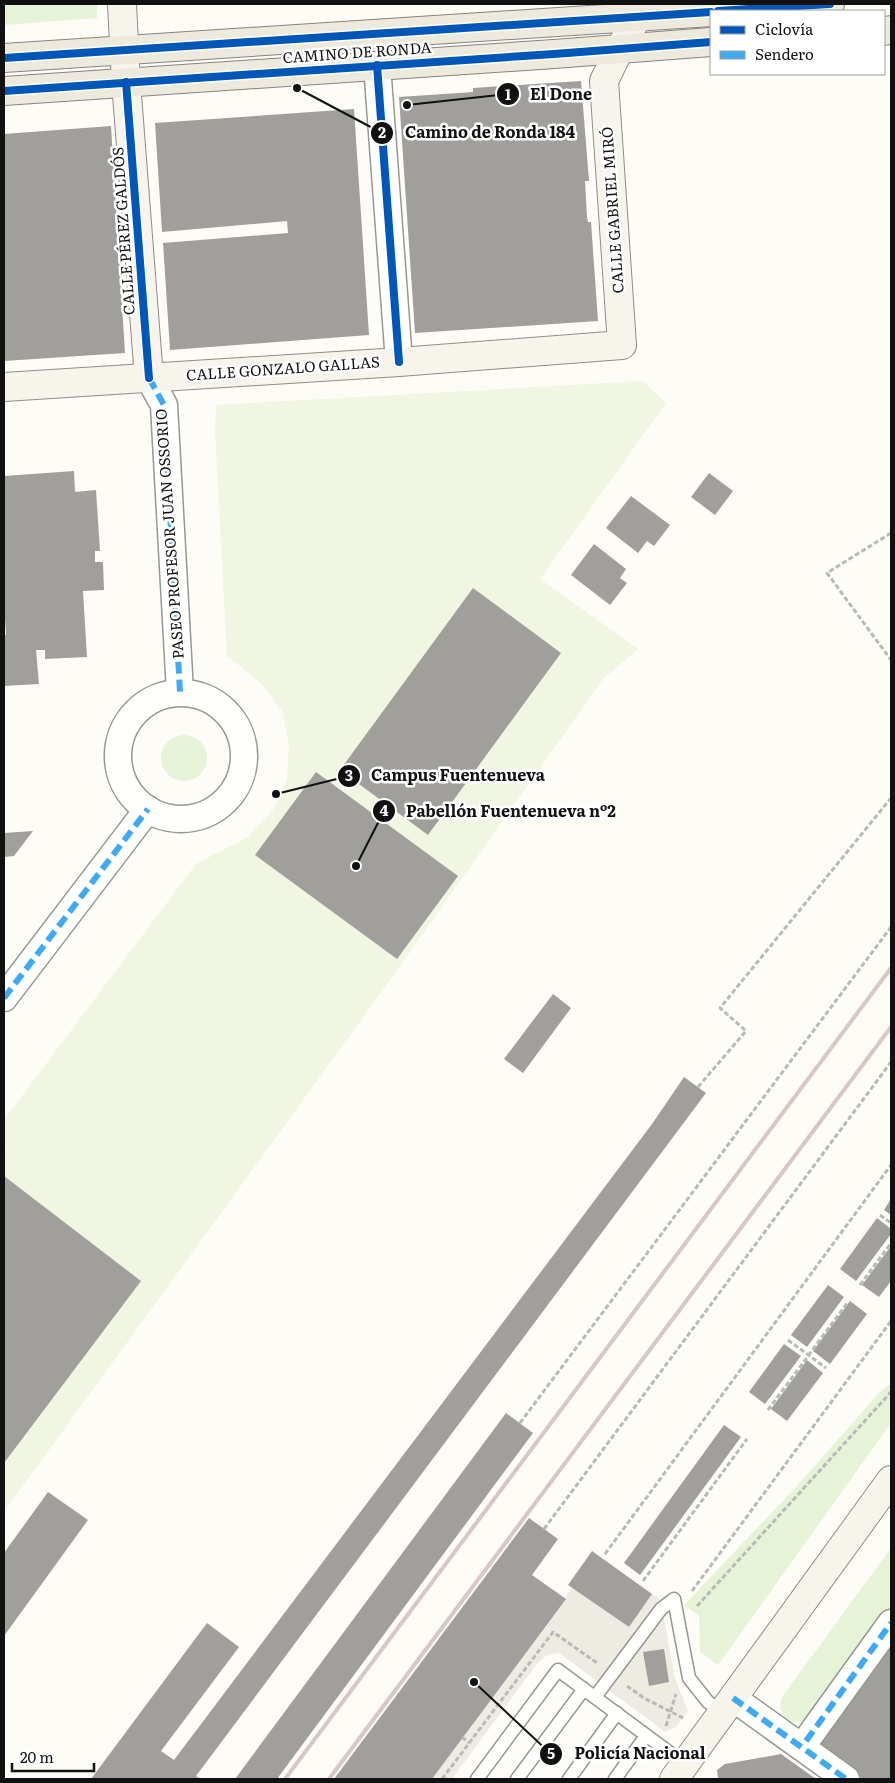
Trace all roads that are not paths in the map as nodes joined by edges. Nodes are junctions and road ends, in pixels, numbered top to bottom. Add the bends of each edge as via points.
1 (122, 4) edge
2 (830, 4) edge
3 (638, 10) edge
4 (734, 10) edge
5 (604, 11) edge
6 (710, 12) edge
7 (710, 42) edge
8 (620, 48) junction
9 (124, 50) junction
10 (4, 58) edge
11 (377, 65) junction
12 (126, 82) junction
13 (4, 90) edge
14 (622, 345) joint
15 (399, 362) junction
16 (149, 378) junction
17 (4, 387) edge
18 (180, 692) junction
19 (148, 809) junction
20 (4, 998) edge
21 (891, 1480) edge
22 (891, 1623) edge
23 (584, 1689) junction
24 (594, 1697) junction
25 (728, 1705) junction
26 (617, 1714) junction
27 (646, 1736) junction
28 (804, 1744) junction
29 (679, 1772) edge
30 (477, 1779) edge
31 (517, 1779) edge
32 (569, 1779) edge
33 (614, 1779) edge
34 (846, 1779) edge

1 - 9 main road
2 - 4 main road
3 - 5 main road, CAMINO DE RONDA
3 - 6 main road, CAMINO DE RONDA
3 - 8 main road
5 - 8 main road
5 - 9 main road, CAMINO DE RONDA
7 - 8 main road, CAMINO DE RONDA
8 - 11 main road, CAMINO DE RONDA
8 - 14 main road, CALLE GABRIEL MIRÓ via 604,81
9 - 10 main road, CAMINO DE RONDA
9 - 12 main road
11 - 12 main road, CAMINO DE RONDA
11 - 15 street
12 - 13 main road, CAMINO DE RONDA
12 - 16 main road, CALLE PÉREZ GALDÓS
14 - 15 main road, CALLE GONZALO GALLAS
15 - 16 main road, CALLE GONZALO GALLAS
16 - 17 main road, CALLE GONZALO GALLAS
16 - 18 street, PASEO PROFESOR JUAN OSSORIO via 164,405
18 - 19 street via 160,696 142,706 129,720 120,739 118,759 122,779 132,796
18 - 19 street via 199,695 217,703 231,717 240,734 244,753 242,772 234,790 221,805 204,814 185,819 165,817
19 - 20 street
21 - 25 main road
22 - 28 street
23 - 24 lane
23 - 30 lane via 558,1670
23 - 31 lane
24 - 25 lane via 661,1609 674,1599 689,1678 708,1702
24 - 26 lane
25 - 28 street
25 - 29 main road
26 - 27 lane
26 - 32 lane
27 - 29 lane
27 - 33 lane
28 - 34 street

